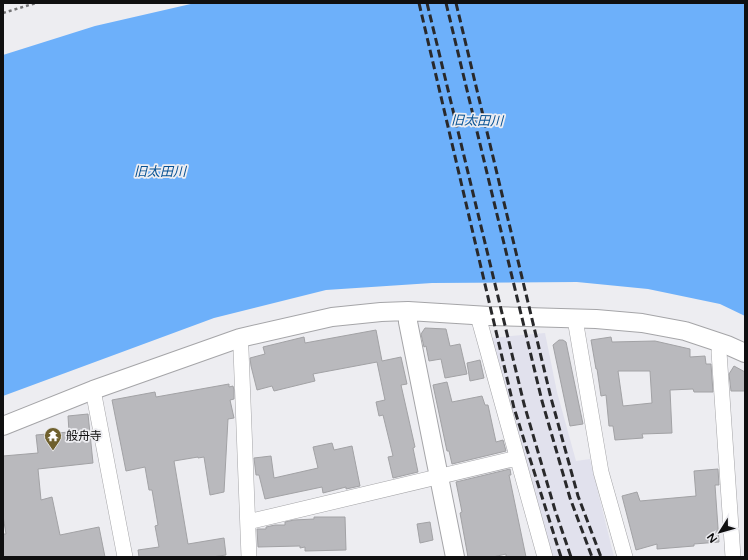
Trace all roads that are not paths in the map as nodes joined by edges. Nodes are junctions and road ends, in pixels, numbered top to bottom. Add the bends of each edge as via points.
1 (408, 311) junction
2 (478, 316) junction
3 (575, 318) junction
4 (240, 338) junction
5 (720, 343) junction
6 (745, 353) edge
7 (93, 390) junction
8 (3, 426) edge
9 (517, 458) junction
10 (438, 476) junction
11 (248, 522) junction
12 (745, 556) edge
13 (125, 557) edge
14 (248, 557) edge
15 (455, 557) edge
16 (545, 557) edge
17 (625, 557) edge
18 (733, 557) edge

1 - 2 street
1 - 4 street via 332,318
1 - 10 street
2 - 3 street
2 - 9 street
3 - 5 street via 642,323 685,331
3 - 17 street via 601,472
4 - 7 street
4 - 11 street
5 - 6 street
5 - 18 street
7 - 8 street
7 - 13 street
9 - 10 street
9 - 16 street
10 - 11 street
10 - 15 street
11 - 14 street
12 - 18 street

